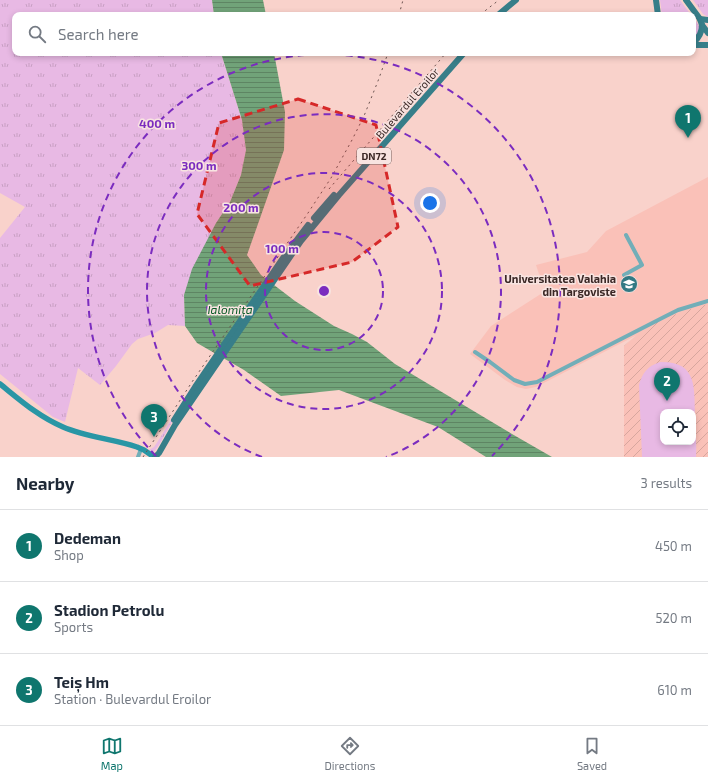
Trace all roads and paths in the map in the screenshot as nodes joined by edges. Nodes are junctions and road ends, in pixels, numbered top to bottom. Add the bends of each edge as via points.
1 (510, 0) edge
2 (516, 0) edge
3 (656, 0) edge
4 (686, 0) edge
5 (496, 12) edge
6 (502, 12) edge
7 (658, 12) edge
8 (695, 12) edge
9 (696, 14) edge
10 (708, 20) edge
11 (702, 22) edge
12 (708, 34) edge
13 (696, 40) edge
14 (696, 44) edge
15 (708, 45) edge
16 (455, 56) edge
17 (461, 56) edge
18 (626, 235) dead end
19 (285, 259) junction
20 (624, 275) dead end
21 (708, 301) edge
22 (475, 352) dead end
23 (0, 384) edge
24 (141, 449) junction
25 (138, 457) edge
26 (154, 457) edge

1 - 5 main road
2 - 6 main road
3 - 7 main road
4 - 8 main road
9 - 11 main road
10 - 11 main road
11 - 12 main road
11 - 13 main road via 702,32
14 - 15 main road
16 - 19 main road, Bulevardul Eroilor / DN72 via 298,238
17 - 19 main road, Bulevardul Eroilor / DN72
18 - 20 street via 642,265
19 - 26 main road, Bulevardul Eroilor / DN72 via 160,443
21 - 22 street via 678,310 537,382 525,384 514,380
23 - 24 main road via 37,413 62,427
24 - 25 street
24 - 26 main road

